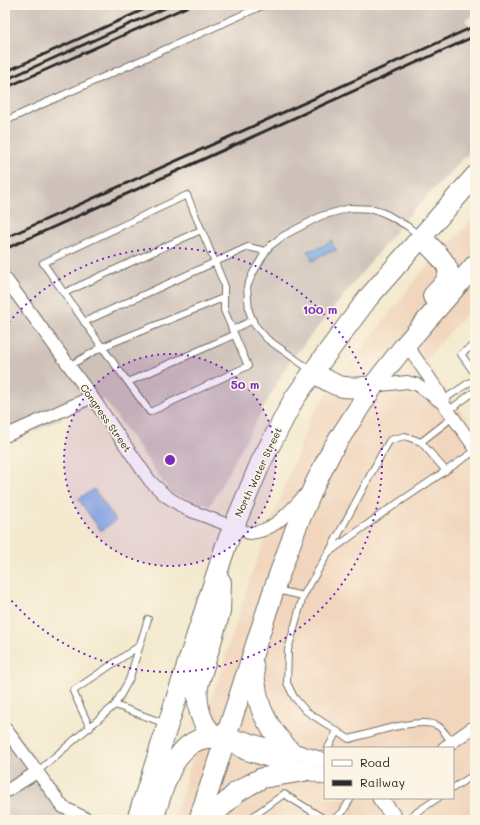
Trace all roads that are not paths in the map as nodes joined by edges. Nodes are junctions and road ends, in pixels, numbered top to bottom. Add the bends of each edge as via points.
1 (264, 5) edge
2 (5, 121) edge
3 (475, 176) edge
4 (201, 230) junction
5 (421, 237) junction
6 (266, 251) junction
7 (215, 262) junction
8 (475, 265) edge
9 (5, 278) edge
10 (64, 293) junction
11 (223, 298) junction
12 (253, 320) junction
13 (84, 322) junction
14 (233, 332) junction
15 (406, 344) junction
16 (475, 344) edge
17 (102, 348) junction
18 (69, 366) junction
19 (313, 372) junction
20 (475, 374) edge
21 (128, 382) junction
22 (475, 383) edge
23 (373, 386) junction
24 (475, 391) edge
25 (92, 397) junction
26 (447, 408) junction
27 (5, 436) edge
28 (422, 442) junction
29 (475, 448) edge
30 (475, 451) edge
31 (446, 471) junction
32 (314, 484) junction
33 (232, 527) junction
34 (328, 553) junction
35 (223, 554) junction
36 (274, 589) junction
37 (303, 596) junction
38 (148, 619) dead end
39 (139, 646) junction
40 (252, 659) junction
41 (115, 705) junction
42 (168, 725) junction
43 (475, 726) edge
44 (5, 728) edge
45 (90, 728) junction
46 (337, 731) junction
47 (225, 739) junction
48 (448, 745) edge
49 (329, 747) edge
50 (288, 750) junction
51 (324, 756) edge
52 (304, 771) junction
53 (37, 772) junction
54 (475, 774) edge
55 (324, 778) edge
56 (454, 787) edge
57 (5, 792) edge
58 (350, 799) edge
59 (381, 799) edge
60 (435, 799) edge
61 (89, 820) edge
62 (137, 820) edge
63 (153, 820) edge
64 (199, 820) edge
65 (208, 820) edge
66 (248, 820) edge
67 (326, 820) edge
68 (332, 820) edge
69 (396, 820) edge
70 (405, 820) edge

1 - 2 lane
3 - 5 highway, North Water Street
4 - 7 lane
4 - 10 lane
4 - 10 lane via 187,195 42,263
5 - 6 lane via 407,226 374,209 350,208 321,216 283,236
5 - 15 highway via 445,262 448,275 445,282 415,316
5 - 19 highway, North Water Street via 368,298
6 - 7 lane via 248,247
6 - 12 lane via 252,272 247,287 249,311
7 - 11 lane via 224,284
7 - 13 lane
8 - 15 highway
9 - 18 street, Congress Street
10 - 13 lane
11 - 14 lane via 224,310
11 - 17 lane
12 - 14 lane
12 - 19 lane via 266,339
13 - 17 lane
14 - 21 lane
14 - 21 lane via 248,366 150,412
15 - 23 highway
15 - 26 street
16 - 20 lane via 461,354
17 - 18 lane
17 - 21 lane
18 - 25 street, Congress Street
19 - 23 highway via 340,387
19 - 33 highway, North Water Street via 294,399 261,462
22 - 26 lane via 470,382
23 - 26 street via 407,382 418,385
23 - 32 highway via 332,450
24 - 26 lane
25 - 27 street
25 - 33 street, Congress Street via 150,481 166,496 186,509
26 - 28 lane
26 - 29 street
28 - 31 lane
28 - 34 lane via 405,436 390,440
30 - 31 lane
31 - 34 lane
32 - 33 street, Congress Street via 270,527 259,532 249,532
32 - 36 highway
33 - 35 highway, North Water Street
34 - 37 lane
35 - 42 highway, North Water Street
35 - 47 highway via 220,612 197,694 201,714 207,726 213,734
36 - 37 lane
36 - 40 highway
37 - 46 lane via 288,650 287,683 294,697 306,711
38 - 39 lane
39 - 41 lane via 129,680
39 - 45 lane via 73,691
40 - 47 highway
40 - 50 highway via 256,693 263,715 275,736
41 - 42 lane
41 - 45 lane
42 - 62 highway, North Water Street
43 - 48 street
44 - 53 street
45 - 53 lane
46 - 48 lane via 349,739 412,723 428,723 439,726
46 - 49 lane
47 - 50 street via 244,739 278,750
47 - 52 street via 245,752
47 - 63 highway via 202,739 182,752 169,771
47 - 64 highway
50 - 51 street
52 - 55 street
52 - 65 highway via 262,778 237,792
53 - 57 street
53 - 61 street via 63,807
54 - 56 lane
58 - 68 lane via 342,813
59 - 69 street
60 - 70 lane
66 - 67 lane via 284,794

